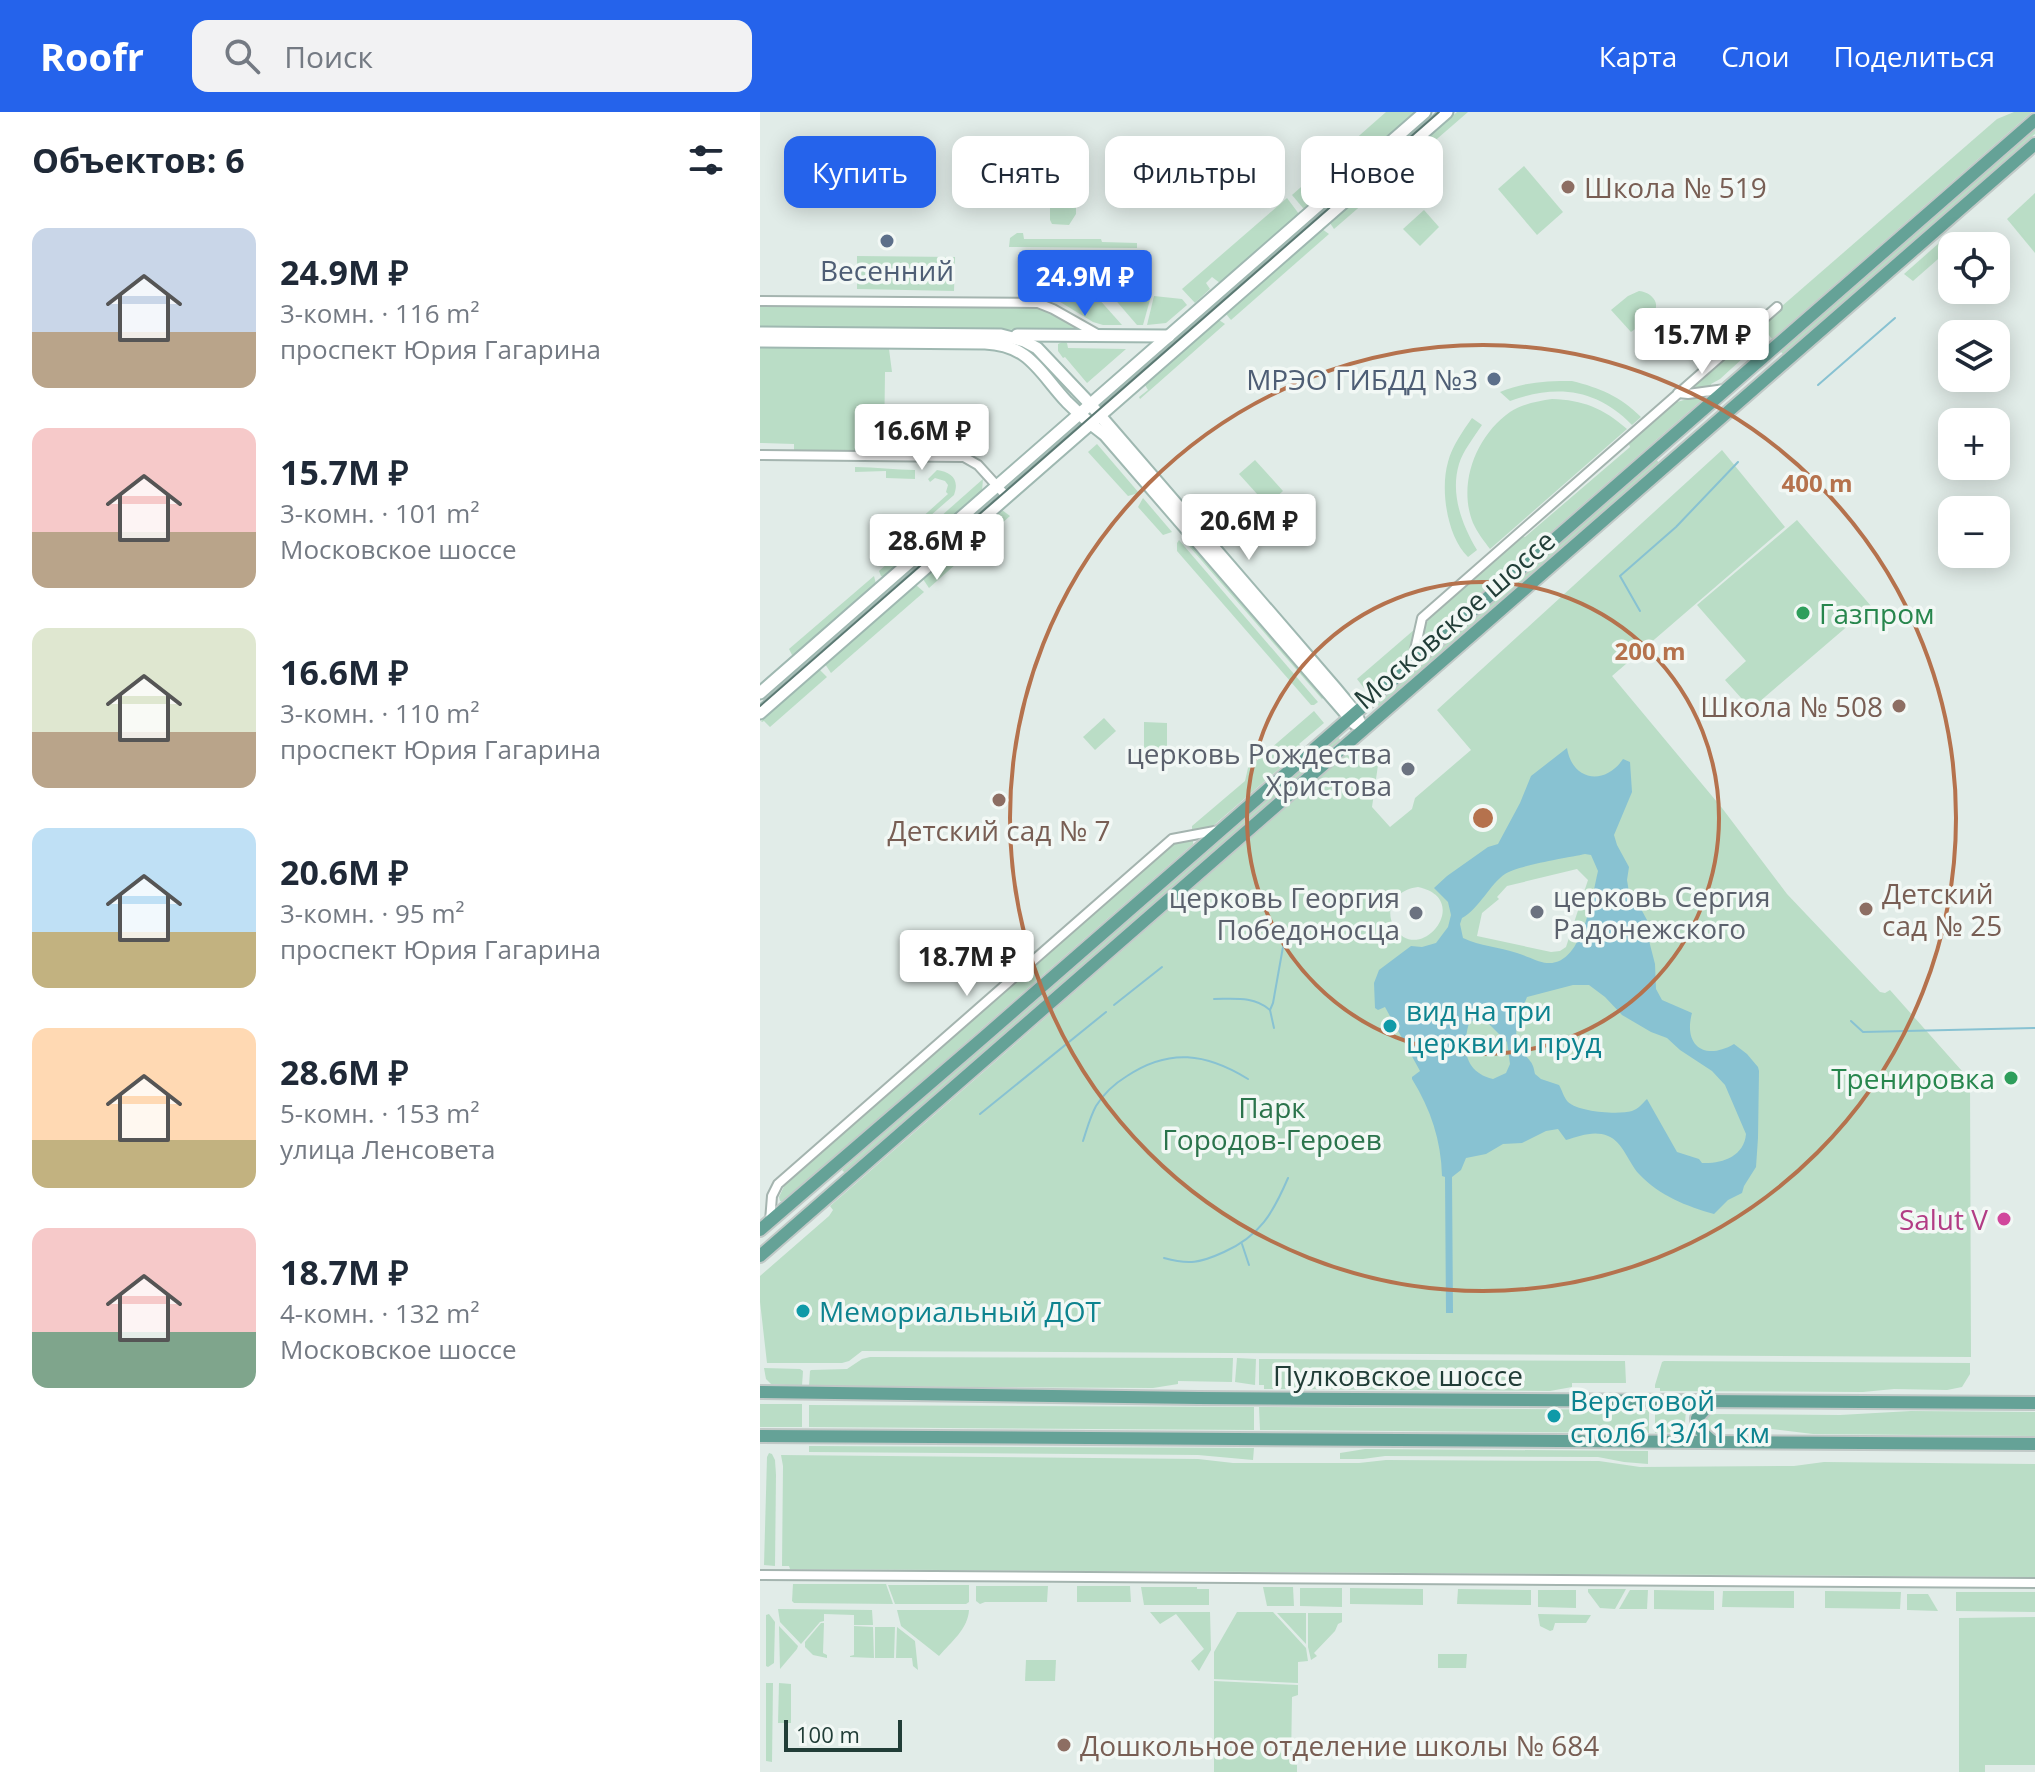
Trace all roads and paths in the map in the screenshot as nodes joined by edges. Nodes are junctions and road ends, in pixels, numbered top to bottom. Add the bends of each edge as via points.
1 (1425, 112) edge
2 (1447, 112) edge
3 (2035, 120) edge
4 (2035, 144) edge
5 (760, 301) edge
6 (1777, 307) dead end
7 (760, 333) edge
8 (1001, 335) junction
9 (1100, 336) junction
10 (1169, 336) junction
11 (760, 341) edge
12 (1178, 347) junction
13 (1725, 389) junction
14 (1678, 393) junction
15 (1090, 404) junction
16 (1079, 414) junction
17 (1096, 420) junction
18 (760, 455) edge
19 (997, 486) junction
20 (1007, 497) junction
21 (1412, 663) junction
22 (760, 693) edge
23 (760, 713) edge
24 (1352, 715) junction
25 (1363, 730) junction
26 (1221, 830) junction
27 (826, 1174) junction
28 (839, 1187) junction
29 (765, 1226) edge
30 (760, 1256) edge
31 (760, 1392) edge
32 (1713, 1401) junction
33 (2035, 1403) edge
34 (760, 1436) edge
35 (1713, 1442) junction
36 (2035, 1444) edge
37 (760, 1575) edge
38 (2035, 1583) edge

1 - 10 street
2 - 12 street
3 - 13 main road, Московское шоссе
4 - 25 main road, Московское шоссе
5 - 9 street via 1038,303
6 - 14 street
7 - 8 street
8 - 9 street
8 - 15 street via 1037,348
9 - 10 street
10 - 12 street
10 - 15 street
11 - 16 street via 1006,345 1034,363
12 - 17 street
13 - 14 street
13 - 21 main road, Московское шоссе
14 - 21 street via 1422,618
15 - 16 street
15 - 17 street
16 - 17 street
16 - 19 street
17 - 20 street
17 - 24 street
18 - 19 street via 964,457
19 - 20 street
19 - 22 street
20 - 23 street
21 - 24 main road, Московское шоссе
24 - 25 street
24 - 26 main road, Московское шоссе
25 - 28 main road, Московское шоссе
26 - 27 main road, Московское шоссе
26 - 29 street via 1172,839 778,1184
27 - 28 main road
27 - 29 main road, Московское шоссе
28 - 30 main road, Московское шоссе
31 - 32 main road, Пулковское шоссе
32 - 33 main road, Пулковское шоссе
32 - 35 main road via 1697,1418 1700,1431
34 - 35 main road
35 - 36 main road
37 - 38 street

